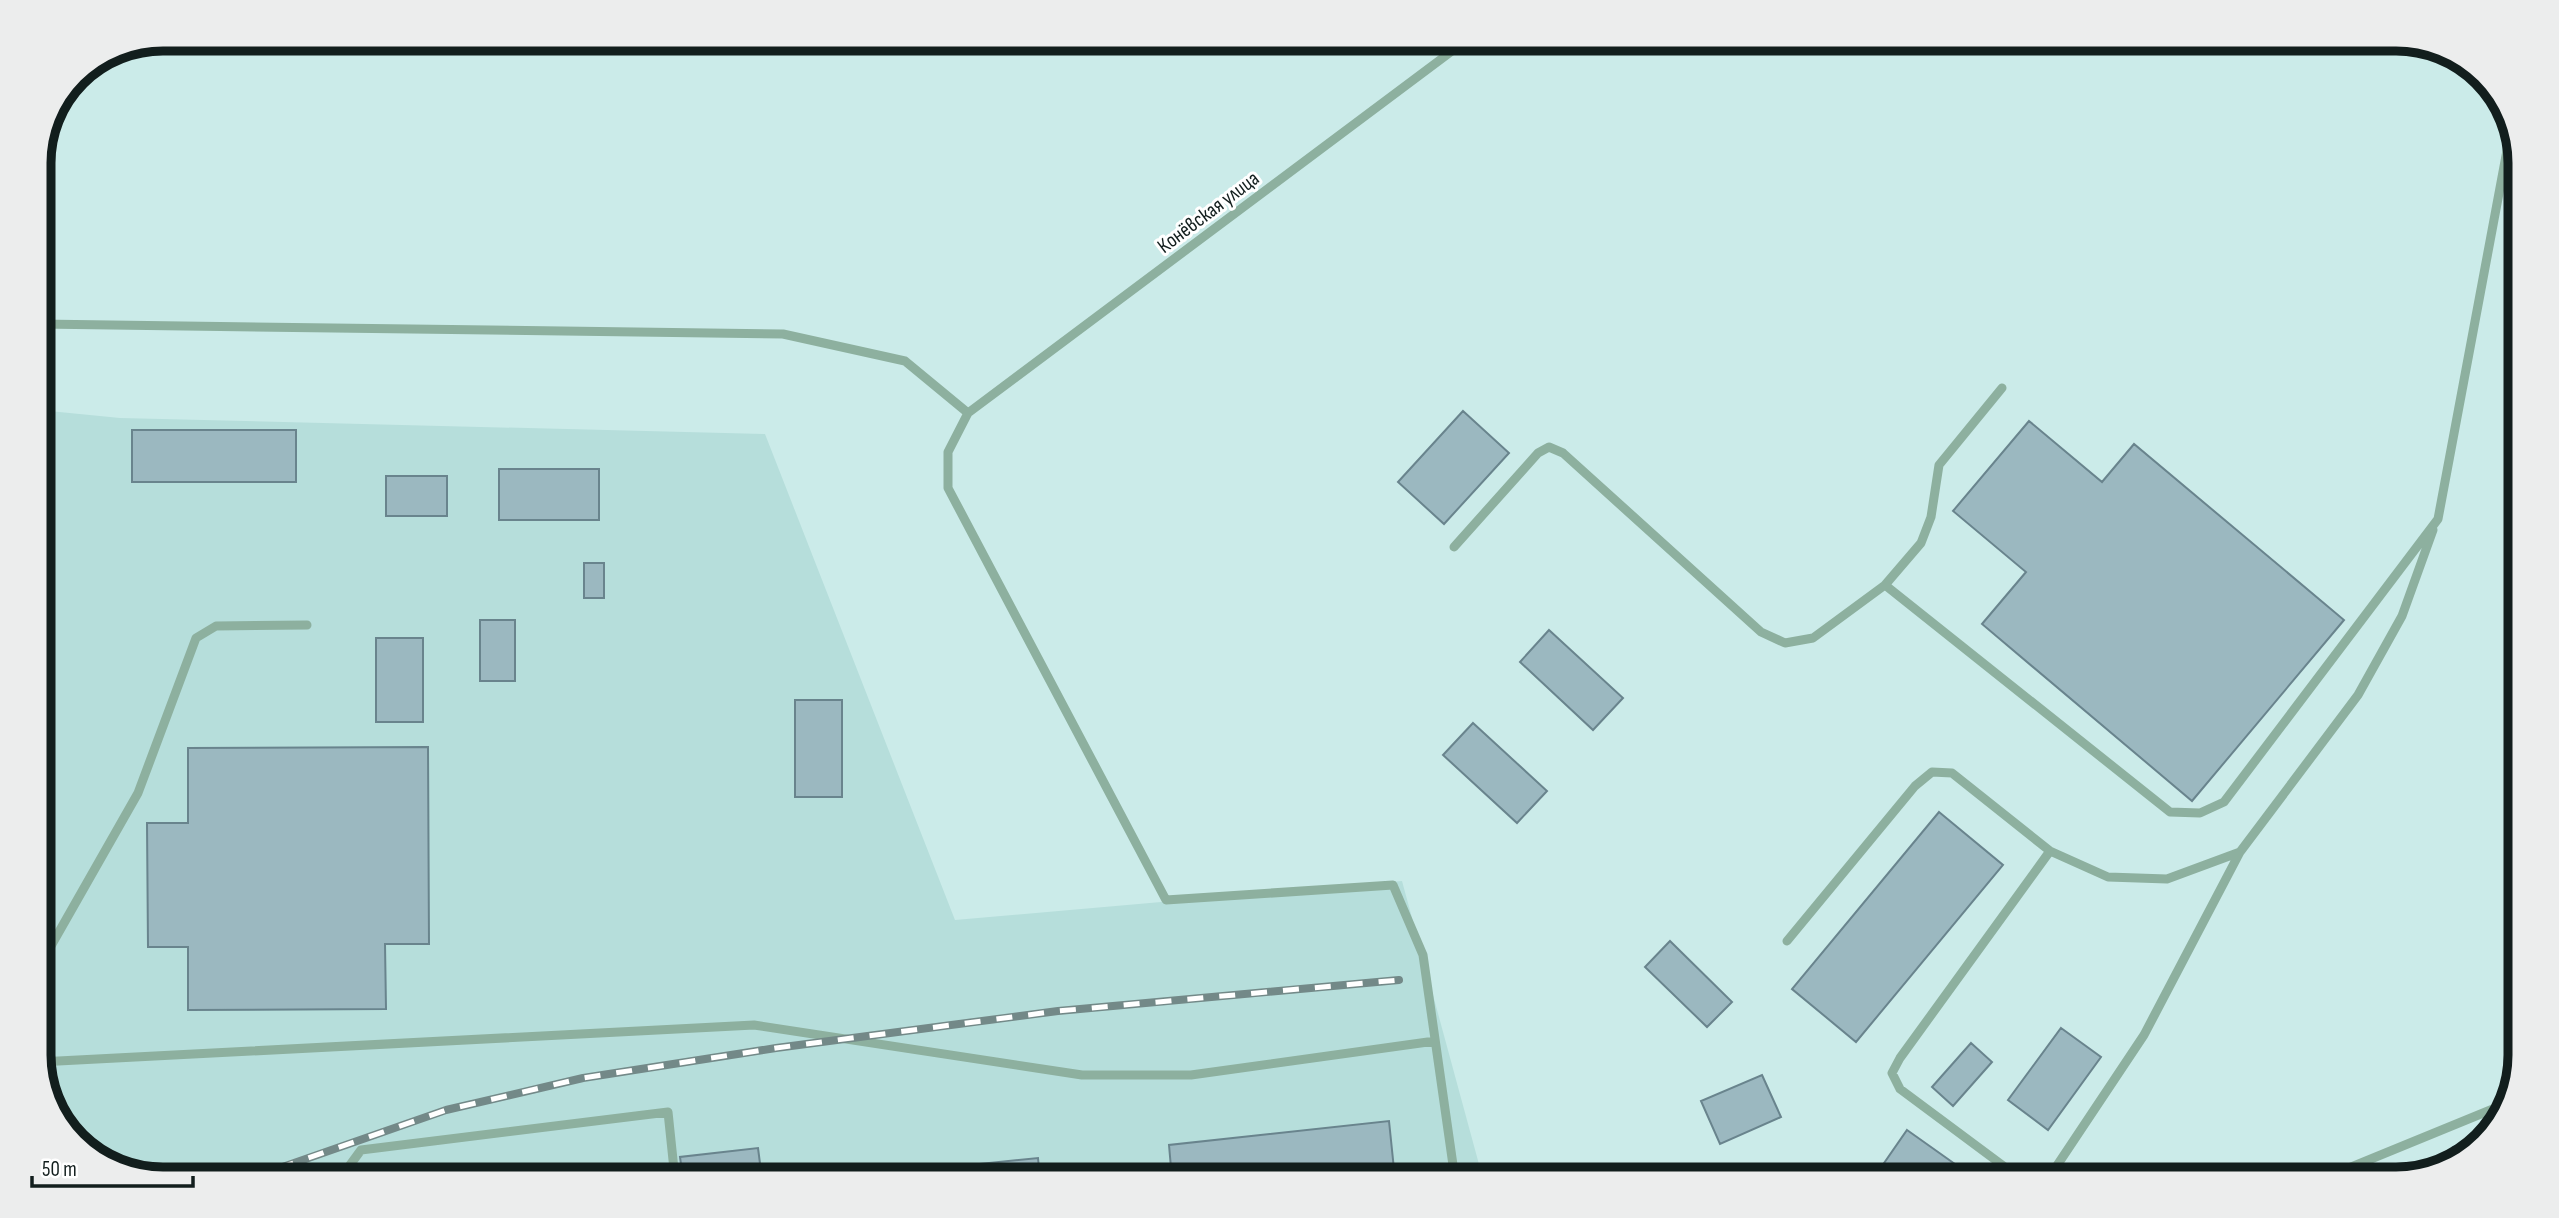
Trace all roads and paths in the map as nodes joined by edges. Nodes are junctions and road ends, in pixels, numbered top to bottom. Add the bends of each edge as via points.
1 (1451, 51) edge
2 (2507, 149) edge
3 (51, 324) edge
4 (2002, 388) dead end
5 (968, 413) junction
6 (2438, 519) junction
7 (1454, 547) dead end
8 (1885, 585) junction
9 (307, 625) dead end
10 (2050, 851) junction
11 (2240, 852) junction
12 (1787, 941) dead end
13 (51, 946) edge
14 (1435, 1041) junction
15 (51, 1061) edge
16 (2494, 1109) edge
17 (350, 1167) edge
18 (674, 1167) edge
19 (1453, 1167) edge
20 (2004, 1167) edge
21 (2057, 1167) edge
22 (2353, 1167) edge

1 - 5 lane, Конёвская улица
2 - 6 lane
3 - 5 lane via 783,334 905,360
4 - 8 lane via 1939,465 1931,517 1921,543
5 - 14 lane via 948,452 948,488 1166,900 1392,885 1423,955
6 - 8 lane via 2224,803 2200,813 2170,812
6 - 11 lane via 2402,616 2357,695
7 - 8 lane via 1538,453 1549,447 1563,453 1761,632 1785,643 1813,638
9 - 13 lane via 216,626 197,638 138,793
10 - 11 lane via 2108,877 2167,879
10 - 12 lane via 1952,773 1932,772 1915,786
10 - 20 lane via 1892,1073 1900,1088
11 - 21 lane via 2144,1035
14 - 15 lane via 1191,1074 1082,1074 754,1025
14 - 19 lane
16 - 22 lane
17 - 18 lane via 360,1150 668,1112

